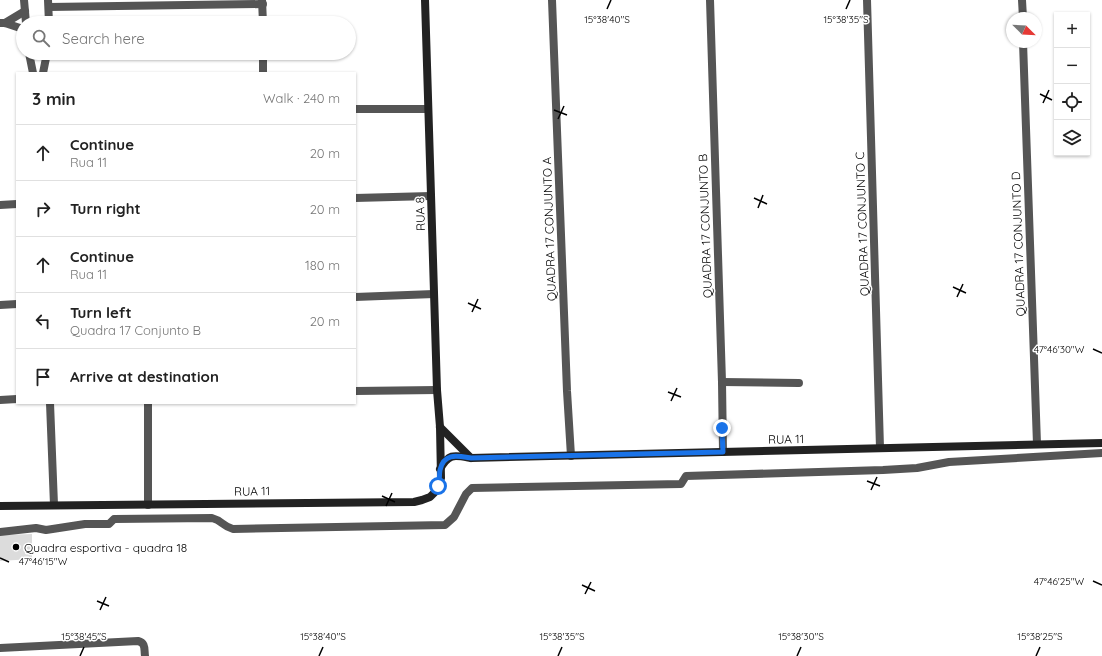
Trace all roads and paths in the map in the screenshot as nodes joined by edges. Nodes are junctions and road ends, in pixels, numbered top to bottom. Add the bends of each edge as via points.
1 (24, 0) edge
2 (425, 0) edge
3 (552, 0) edge
4 (710, 0) edge
5 (867, 0) edge
6 (1022, 0) edge
7 (262, 2) edge
8 (49, 4) edge
9 (25, 10) junction
10 (1023, 12) edge
11 (25, 16) edge
12 (49, 16) edge
13 (263, 16) edge
14 (2, 23) edge
15 (16, 26) edge
16 (1024, 48) edge
17 (30, 60) edge
18 (46, 60) edge
19 (263, 60) edge
20 (33, 72) edge
21 (43, 72) edge
22 (263, 72) edge
23 (427, 109) junction
24 (356, 110) edge
25 (431, 196) junction
26 (356, 198) edge
27 (16, 204) edge
28 (0, 205) edge
29 (434, 294) junction
30 (356, 297) edge
31 (16, 304) edge
32 (0, 305) edge
33 (722, 382) junction
34 (799, 383) dead end
35 (437, 390) junction
36 (356, 391) edge
37 (16, 399) edge
38 (0, 400) edge
39 (50, 404) edge
40 (148, 404) edge
41 (440, 427) junction
42 (1102, 443) edge
43 (1037, 444) junction
44 (880, 448) junction
45 (723, 452) junction
46 (1102, 453) edge
47 (571, 456) junction
48 (471, 458) junction
49 (440, 470) junction
50 (54, 505) junction
51 (148, 505) junction
52 (0, 506) edge
53 (0, 532) edge
54 (0, 648) edge
55 (145, 656) edge

1 - 9 street
2 - 23 main road, RUA 8
3 - 47 street, QUADRA 17 CONJUNTO A
4 - 33 street, QUADRA 17 CONJUNTO B
5 - 44 street, QUADRA 17 CONJUNTO C
6 - 10 street
7 - 8 street via 131,7 60,7
7 - 13 street
8 - 12 street
9 - 11 street
9 - 14 street
14 - 15 street
16 - 43 street, QUADRA 17 CONJUNTO D
17 - 20 street
18 - 21 street
19 - 22 street
23 - 24 street
23 - 25 main road, RUA 8
25 - 26 street
25 - 29 main road, RUA 8
27 - 28 street
29 - 30 street
29 - 35 main road, RUA 8
31 - 32 street
33 - 34 street
33 - 45 street, QUADRA 17 CONJUNTO B
35 - 36 street
35 - 41 main road, RUA 8
37 - 38 street
39 - 50 street
40 - 51 street
41 - 48 main road
41 - 49 main road, RUA 11
42 - 43 main road, RUA 11
43 - 44 main road, RUA 11
44 - 45 main road, RUA 11
45 - 47 main road, RUA 11
46 - 53 street via 949,462 917,468 883,470 686,476 681,484 472,488 454,517 445,525 233,529 212,518 114,519 109,524
47 - 48 main road, RUA 11
48 - 49 main road, RUA 11 via 450,456
49 - 51 main road, RUA 11 via 435,492 414,502
50 - 51 main road, RUA 11
50 - 52 main road, RUA 11
54 - 55 street via 138,641 144,645

